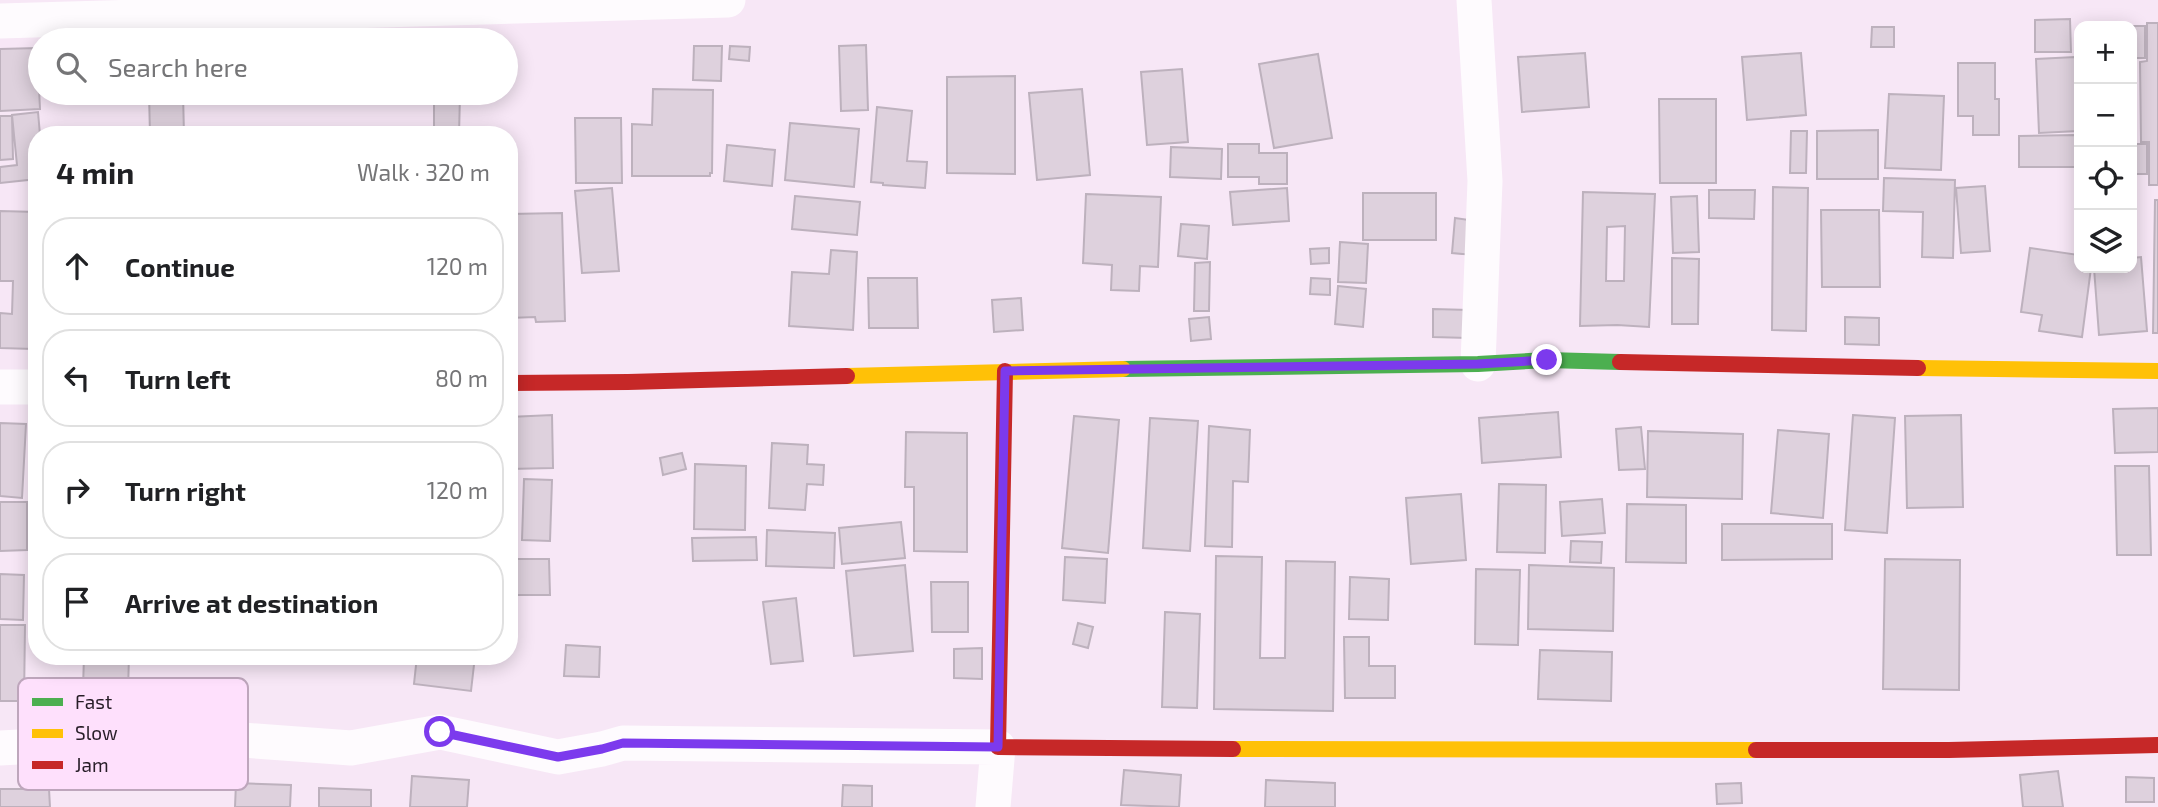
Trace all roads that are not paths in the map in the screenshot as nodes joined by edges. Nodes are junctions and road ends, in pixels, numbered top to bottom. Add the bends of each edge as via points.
1 (728, 0) edge
2 (1474, 0) edge
3 (0, 21) edge
4 (1478, 364) junction
5 (1005, 371) junction
6 (2158, 371) edge
7 (518, 383) edge
8 (0, 387) edge
9 (28, 387) edge
10 (248, 740) edge
11 (2158, 745) edge
12 (18, 747) edge
13 (998, 747) junction
14 (0, 748) edge
15 (993, 807) edge

1 - 3 street
2 - 4 street via 1485,181
4 - 5 street
4 - 6 street via 1547,360
5 - 7 street
5 - 13 street
8 - 9 street
10 - 13 street via 351,748 440,732 558,757 623,743
11 - 13 street via 1949,750
12 - 14 street
13 - 15 street

